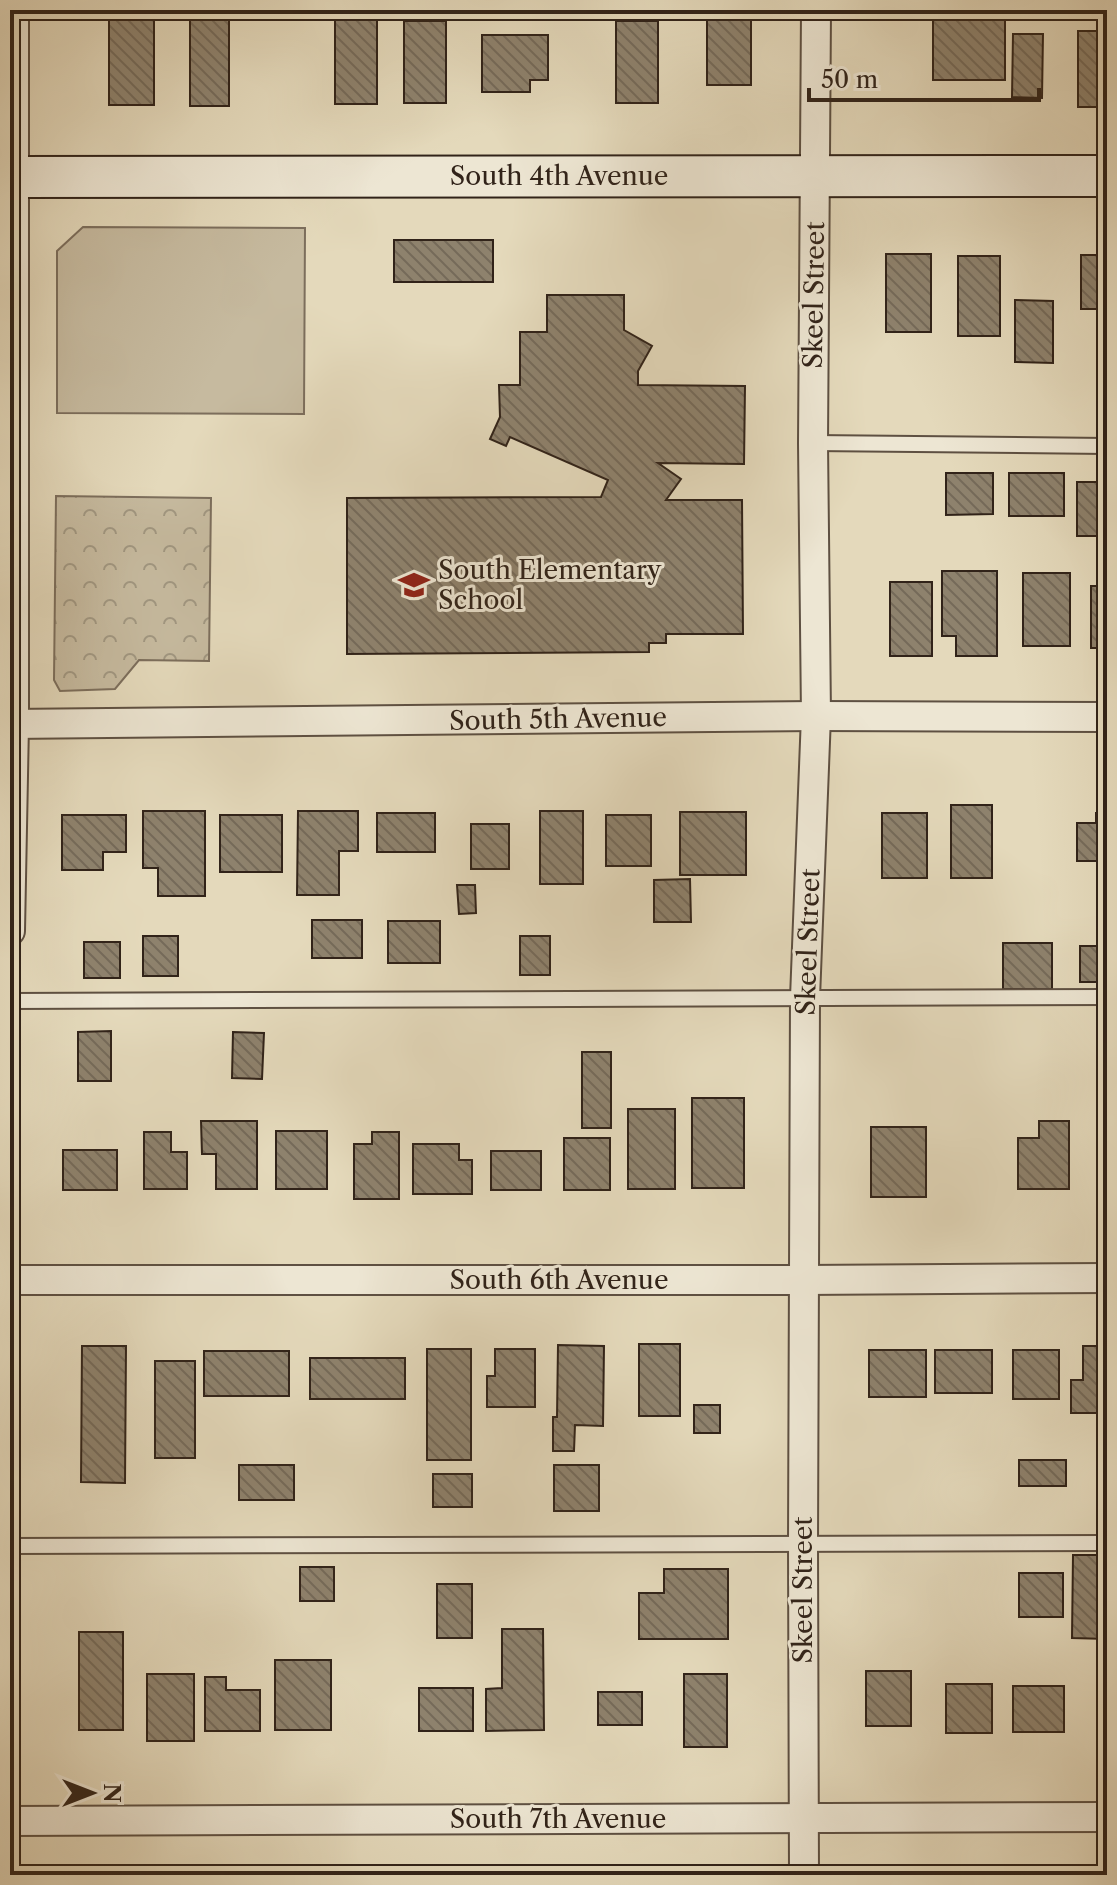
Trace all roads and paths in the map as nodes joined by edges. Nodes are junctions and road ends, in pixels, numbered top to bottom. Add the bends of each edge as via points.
1 (14, 10) edge
2 (816, 10) edge
3 (816, 175) junction
4 (1107, 176) edge
5 (12, 177) edge
6 (813, 443) junction
7 (1107, 446) edge
8 (12, 453) edge
9 (816, 716) junction
10 (1107, 717) edge
11 (12, 724) edge
12 (10, 931) edge
13 (1107, 997) edge
14 (805, 998) junction
15 (10, 1001) edge
16 (1107, 1278) edge
17 (10, 1280) edge
18 (804, 1280) junction
19 (1107, 1543) edge
20 (803, 1544) junction
21 (10, 1546) edge
22 (1107, 1817) edge
23 (804, 1818) junction
24 (10, 1821) edge
25 (804, 1875) edge

1 - 5 street
2 - 3 street, Skeel Street
3 - 4 main road, South 4th Avenue
3 - 5 main road, South 4th Avenue
3 - 6 street, Skeel Street
5 - 8 street
6 - 7 lane
6 - 9 street, Skeel Street
8 - 11 street
9 - 10 street, South 5th Avenue
9 - 11 street, South 5th Avenue
9 - 14 street, Skeel Street
11 - 12 street
13 - 14 lane
14 - 15 lane
14 - 18 street, Skeel Street
16 - 18 street, South 6th Avenue
17 - 18 street, South 6th Avenue
18 - 20 street, Skeel Street
19 - 20 lane
20 - 21 lane
20 - 23 street, Skeel Street
22 - 23 street, South 7th Avenue
23 - 24 street, South 7th Avenue
23 - 25 street, Skeel Street

